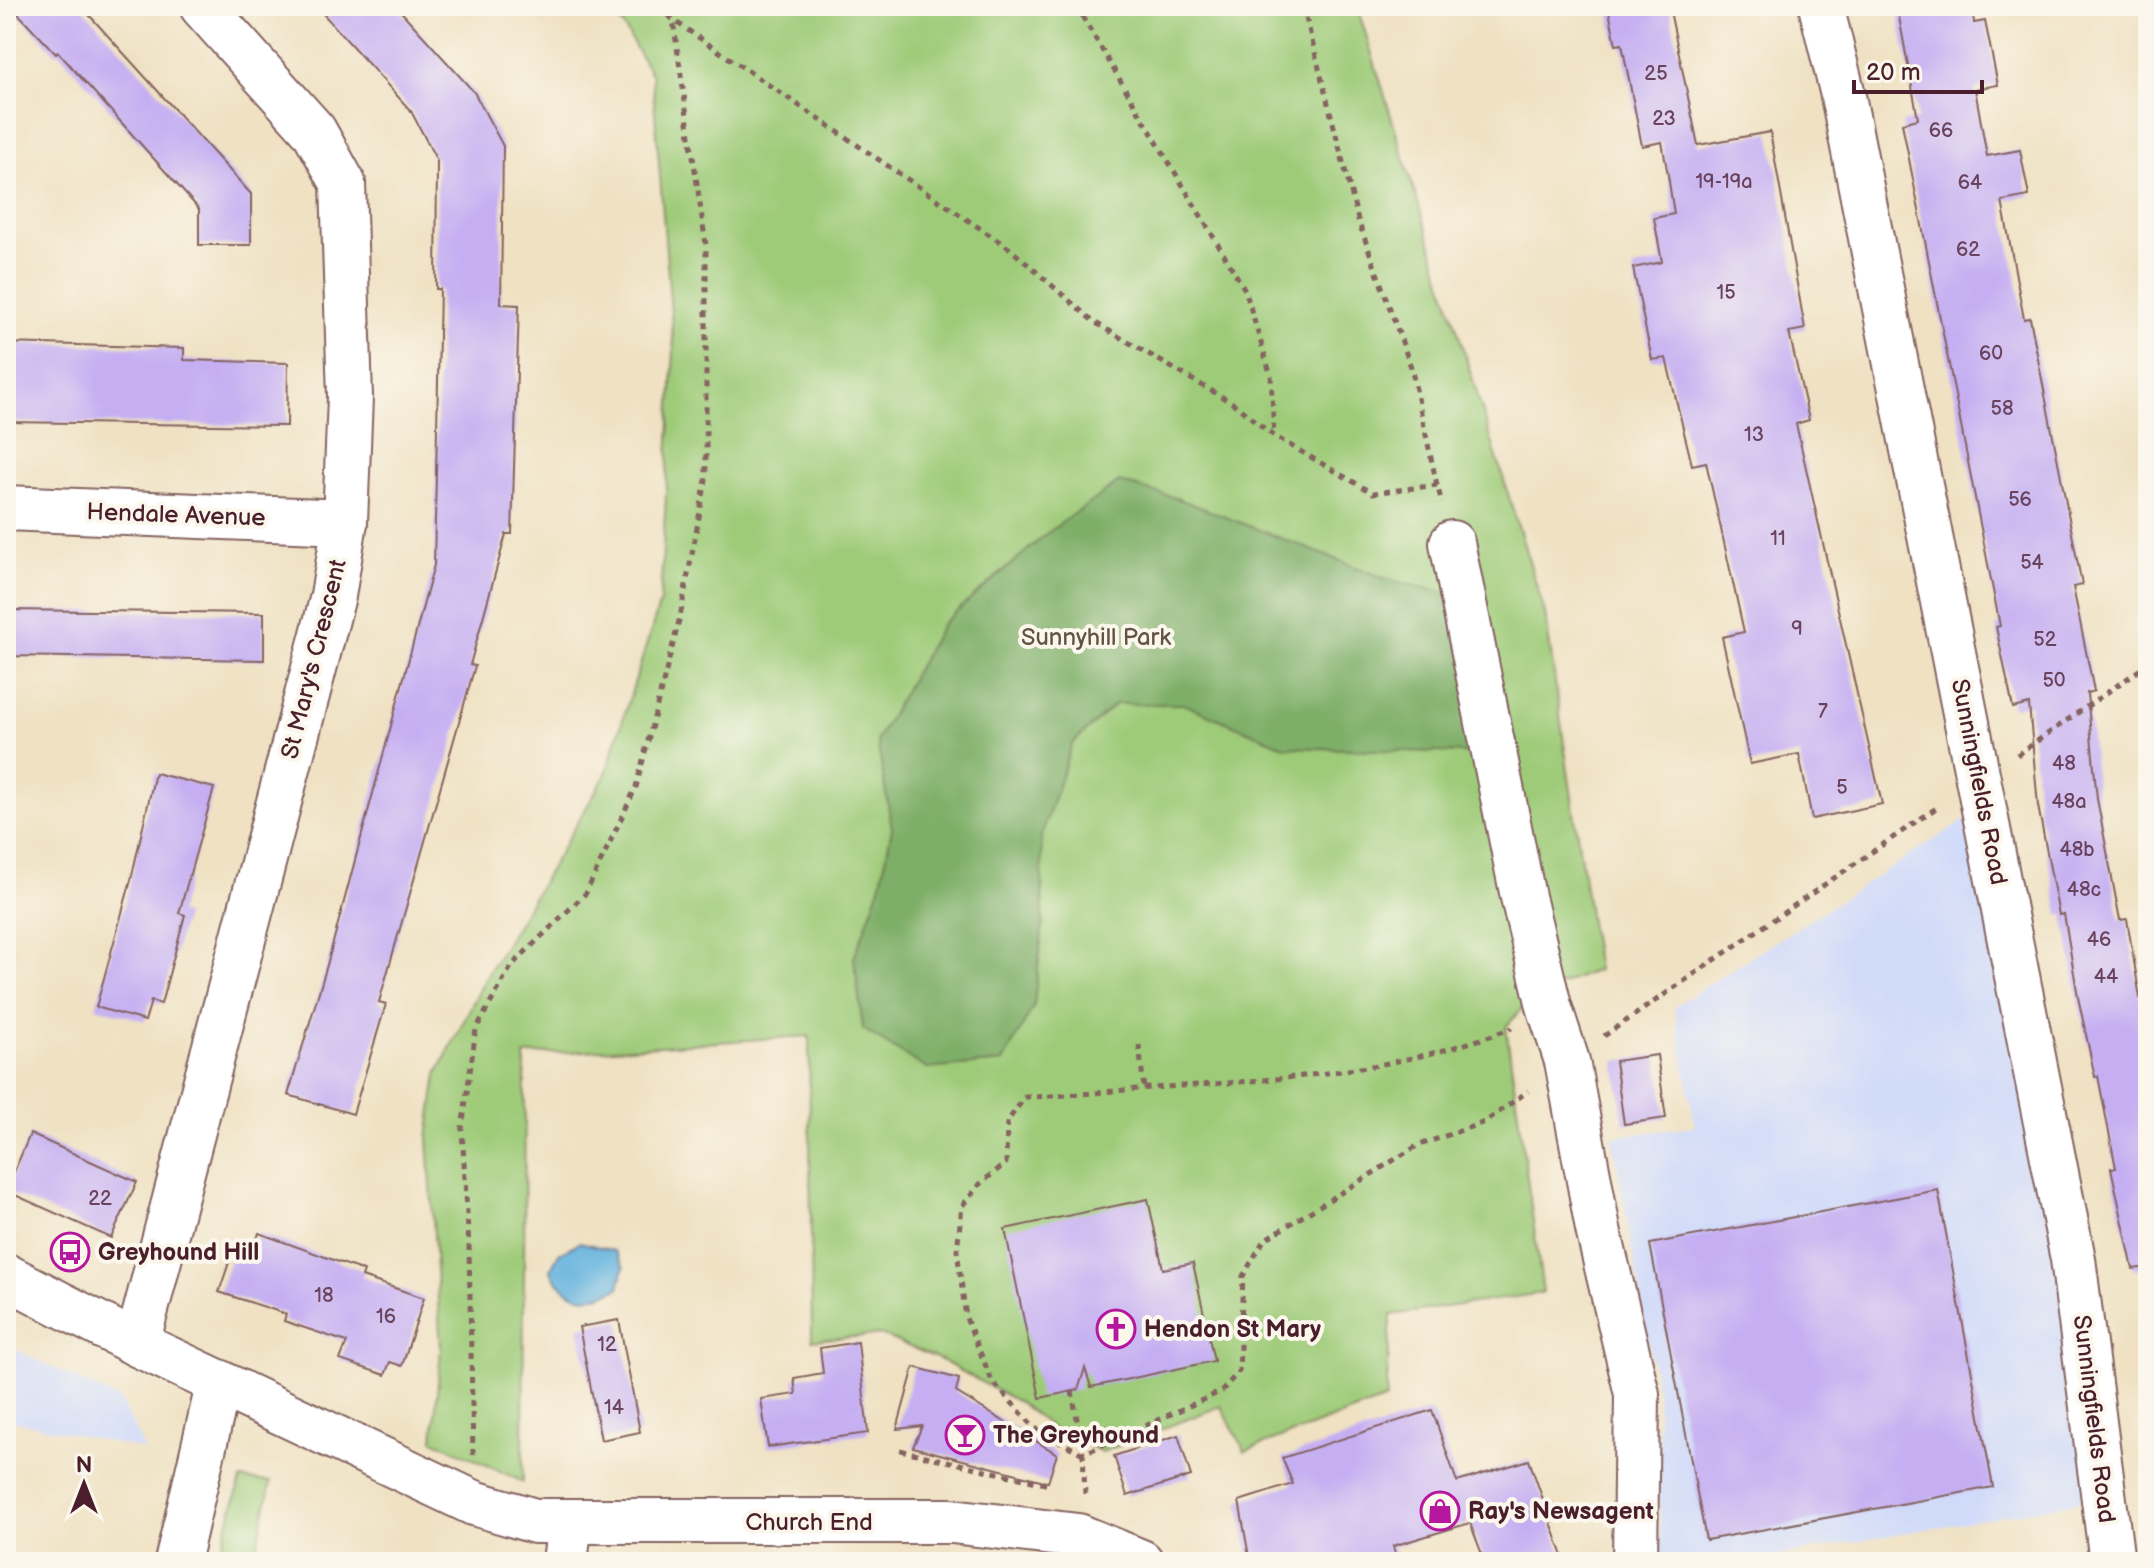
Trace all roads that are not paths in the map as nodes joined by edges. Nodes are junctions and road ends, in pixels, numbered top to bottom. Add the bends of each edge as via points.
1 (202, 6) edge
2 (1821, 6) edge
3 (6, 508) edge
4 (345, 522) junction
5 (1452, 543) road end
6 (6, 1276) edge
7 (137, 1344) junction
8 (219, 1382) junction
9 (567, 1541) edge
10 (177, 1562) edge
11 (1141, 1562) edge
12 (1635, 1562) edge
13 (2112, 1562) edge

1 - 4 street, St Mary's Crescent via 314,131 343,183 350,397
2 - 13 street, Sunningfields Road via 2073,1259
3 - 4 street, Hendale Avenue
4 - 7 street, St Mary's Crescent via 333,596
5 - 12 street via 1523,897 1567,1061 1598,1229 1637,1394
6 - 7 street
7 - 8 street
8 - 9 street, Church End via 474,1503 535,1521
8 - 10 street
9 - 11 street, Church End via 952,1521 1078,1536

